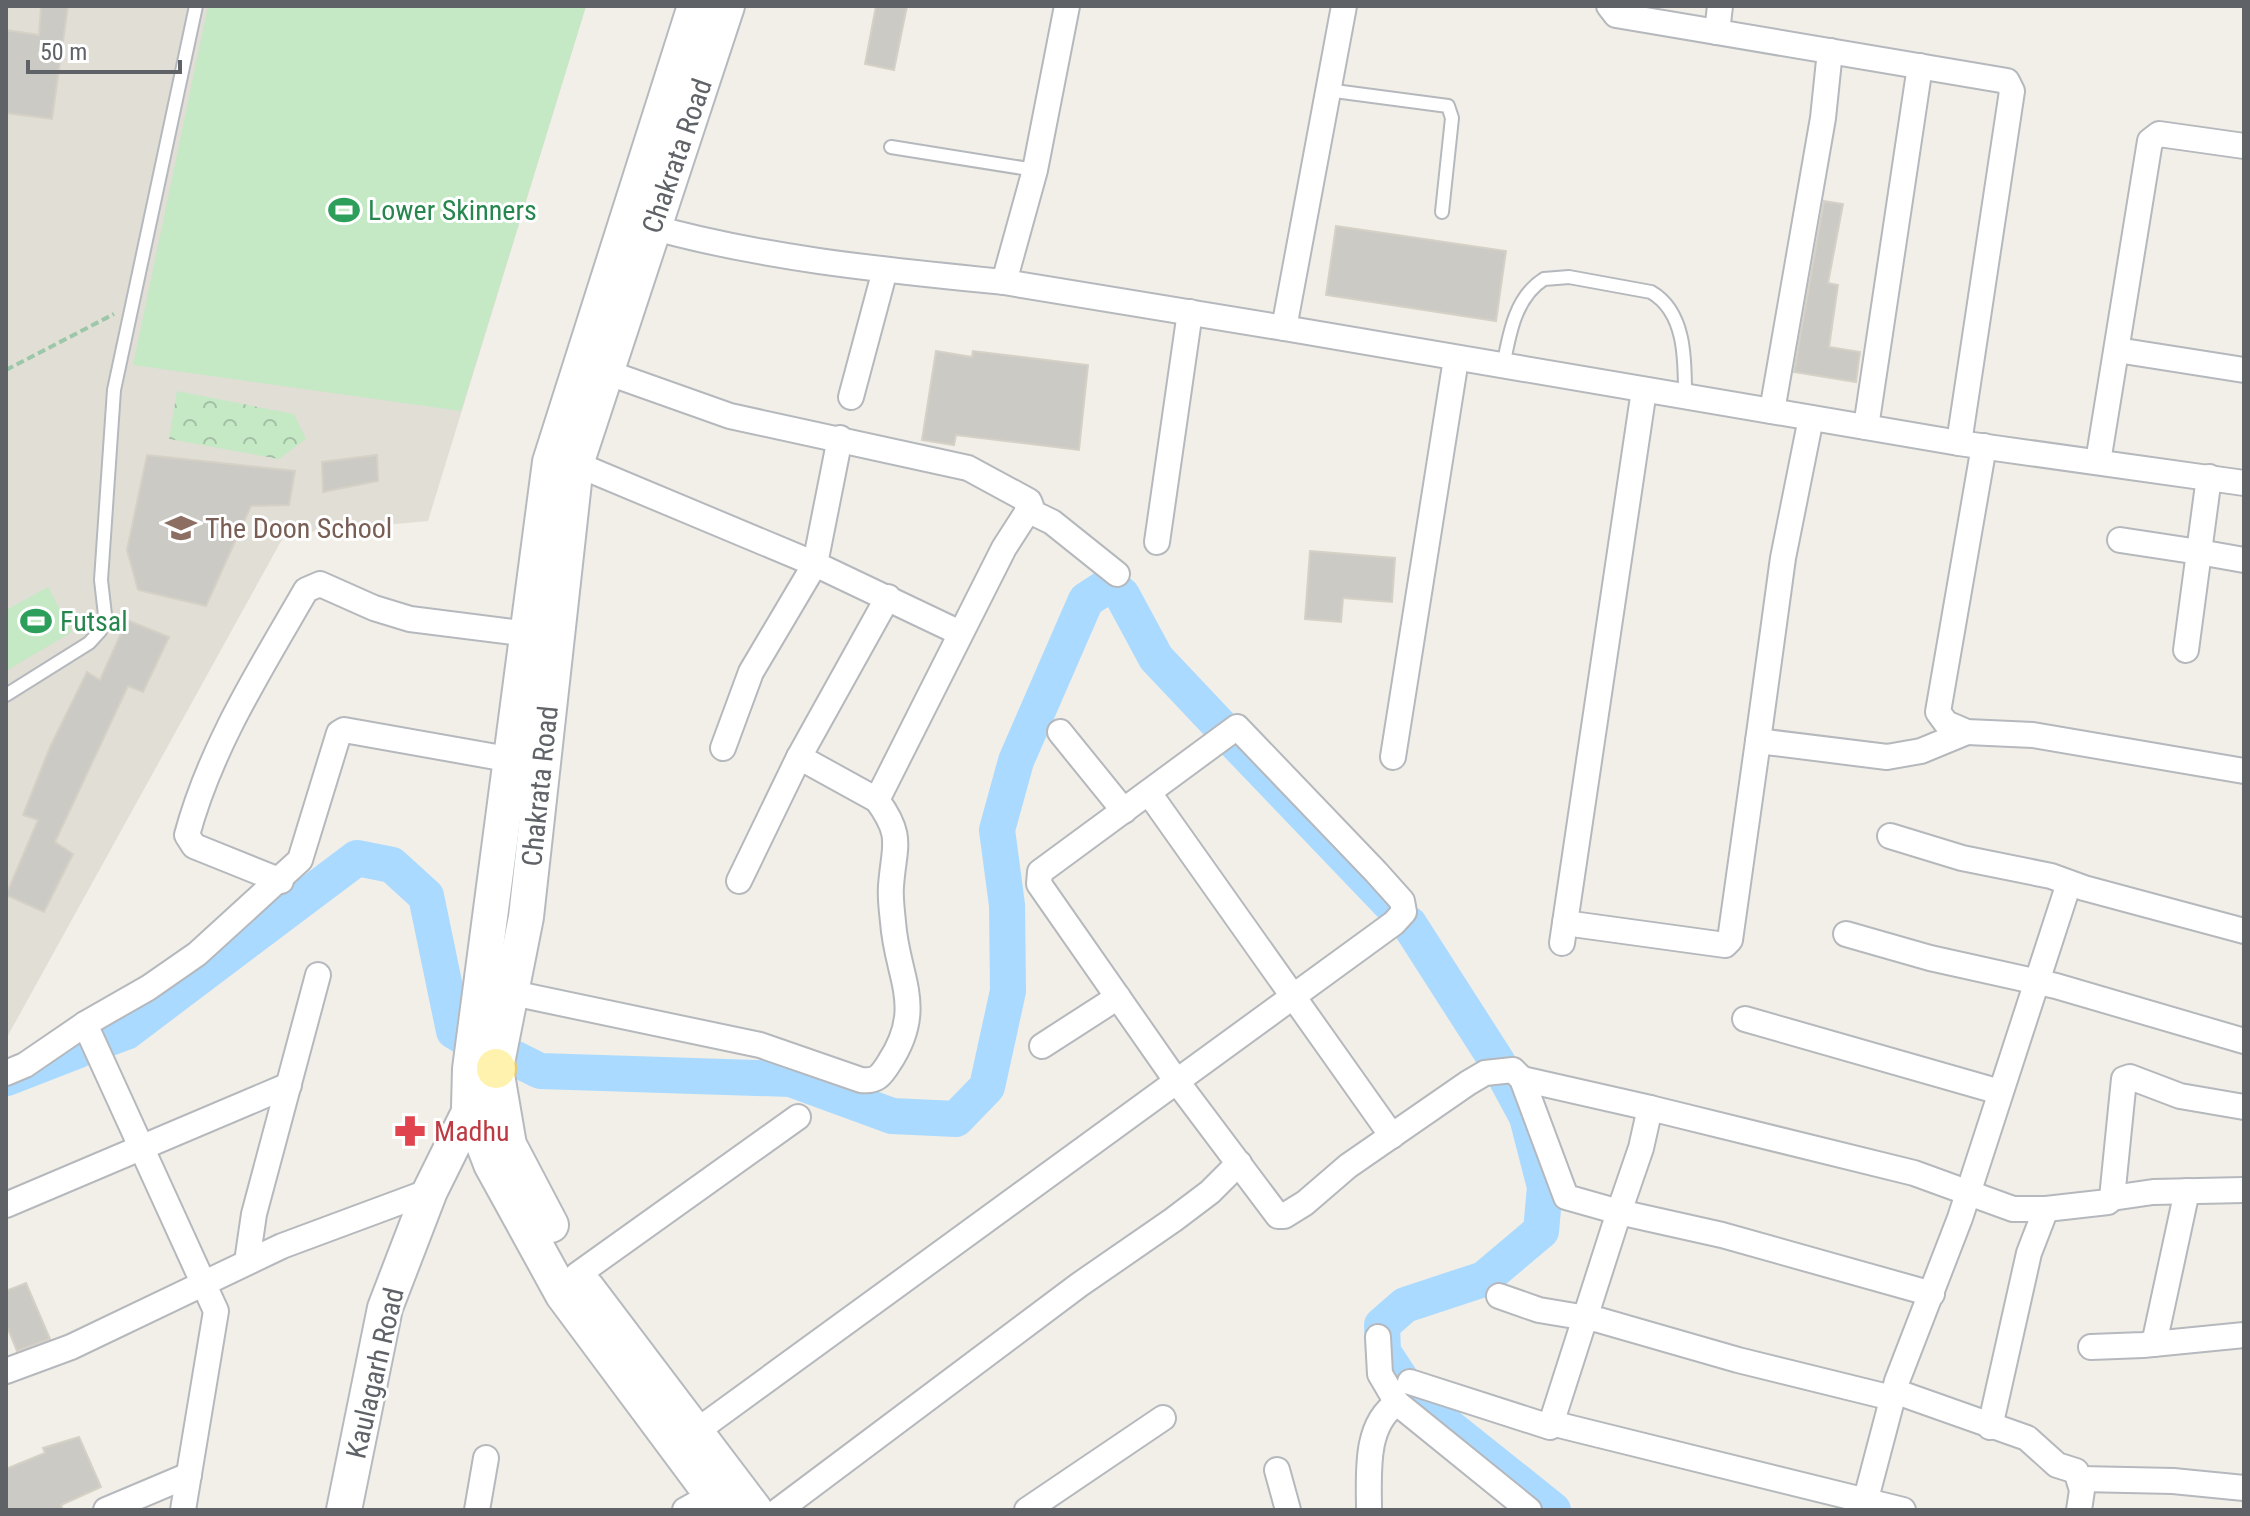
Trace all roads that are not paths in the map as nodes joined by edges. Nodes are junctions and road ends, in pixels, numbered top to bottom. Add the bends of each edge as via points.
1 (196, 6) edge
2 (695, 6) edge
3 (727, 6) edge
4 (1344, 6) edge
5 (1609, 6) edge
6 (1720, 6) edge
7 (1061, 7) edge
8 (1717, 32) junction
9 (1830, 51) junction
10 (1920, 66) junction
11 (1326, 90) junction
12 (2244, 146) edge
13 (891, 147) dead end
14 (1035, 170) junction
15 (1442, 212) dead end
16 (640, 224) junction
17 (885, 270) junction
18 (1004, 282) junction
19 (1190, 312) junction
20 (1284, 328) junction
21 (2117, 350) junction
22 (1456, 359) junction
23 (1503, 367) junction
24 (2244, 370) edge
25 (606, 372) junction
26 (1644, 390) junction
27 (851, 397) dead end
28 (1685, 397) junction
29 (1772, 411) junction
30 (1811, 418) junction
31 (1866, 427) junction
32 (840, 438) junction
33 (1959, 443) junction
34 (1984, 446) junction
35 (2098, 462) junction
36 (576, 464) junction
37 (2209, 477) junction
38 (2244, 483) edge
39 (1027, 510) junction
40 (2120, 540) dead end
41 (1157, 542) dead end
42 (2199, 552) junction
43 (2244, 560) edge
44 (815, 564) junction
45 (1117, 574) dead end
46 (888, 597) junction
47 (960, 633) junction
48 (529, 634) junction
49 (2186, 650) dead end
50 (6, 695) edge
51 (1060, 732) dead end
52 (1967, 732) junction
53 (1758, 741) junction
54 (723, 748) dead end
55 (799, 757) junction
56 (1393, 757) dead end
57 (513, 760) junction
58 (2244, 771) edge
59 (1149, 793) junction
60 (877, 800) junction
61 (1124, 811) junction
62 (1890, 836) dead end
63 (281, 881) junction
64 (739, 881) dead end
65 (2069, 883) junction
66 (2244, 931) edge
67 (1846, 934) dead end
68 (318, 975) dead end
69 (2038, 982) junction
70 (497, 989) junction
71 (1292, 995) junction
72 (1118, 997) junction
73 (1745, 1019) dead end
74 (85, 1024) junction
75 (2244, 1041) edge
76 (1042, 1046) dead end
77 (496, 1068) junction
78 (6, 1073) edge
79 (1175, 1079) junction
80 (1522, 1079) junction
81 (289, 1085) junction
82 (2000, 1092) junction
83 (469, 1107) junction
84 (2244, 1107) edge
85 (1650, 1108) junction
86 (798, 1117) dead end
87 (1392, 1136) junction
88 (142, 1147) junction
89 (1239, 1163) junction
90 (2244, 1190) edge
91 (430, 1191) junction
92 (2187, 1191) junction
93 (1968, 1194) junction
94 (2112, 1198) junction
95 (6, 1205) edge
96 (2046, 1209) junction
97 (1619, 1212) junction
98 (247, 1262) junction
99 (577, 1275) junction
100 (200, 1283) junction
101 (1932, 1294) junction
102 (1499, 1296) dead end
103 (1584, 1317) junction
104 (2244, 1335) edge
105 (1378, 1337) dead end
106 (2154, 1344) junction
107 (2091, 1347) dead end
108 (6, 1371) edge
109 (1410, 1382) dead end
110 (1893, 1395) junction
111 (1397, 1403) junction
112 (1163, 1418) dead end
113 (1551, 1423) junction
114 (1990, 1427) junction
115 (687, 1439) junction
116 (486, 1458) dead end
117 (1277, 1470) dead end
118 (189, 1475) junction
119 (2081, 1479) junction
120 (2244, 1488) edge
121 (707, 1505) edge
122 (1864, 1506) edge
123 (106, 1510) edge
124 (183, 1510) edge
125 (344, 1510) edge
126 (477, 1510) edge
127 (755, 1510) edge
128 (779, 1510) edge
129 (1027, 1510) edge
130 (1288, 1510) edge
131 (1369, 1510) edge
132 (1529, 1510) edge
133 (1903, 1510) edge
134 (2079, 1510) edge

1 - 50 lane via 114,390 101,580 105,615 89,643
2 - 16 main road, Chakrata Road
3 - 16 main road, Chakrata Road
4 - 11 street
5 - 8 street via 1616,15
6 - 8 street
7 - 14 street
8 - 9 street
9 - 10 street
9 - 29 street
10 - 31 street
10 - 33 street via 2001,79 2012,91
11 - 15 lane via 1448,106 1452,118
11 - 20 street
12 - 21 street via 2159,134 2150,141
13 - 14 lane
14 - 18 street
16 - 17 street via 711,242
16 - 25 main road, Chakrata Road
16 - 48 main road, Chakrata Road via 550,462
17 - 18 street
17 - 27 street
18 - 19 street
19 - 20 street
19 - 41 street
20 - 22 street
21 - 24 street
21 - 35 street
22 - 23 street
22 - 56 street
23 - 26 street
23 - 28 lane via 1509,333 1535,285 1569,277 1651,292 1669,308 1685,364
25 - 32 street via 730,416
25 - 36 main road, Chakrata Road
26 - 28 street
26 - 53 street via 1564,933 1716,946 1730,940
28 - 29 street
29 - 30 street
30 - 31 street
30 - 53 street via 1783,558
31 - 33 street
32 - 39 street via 979,472 1029,501
32 - 44 street
33 - 34 street
34 - 35 street
34 - 52 street via 1938,712 1946,723
35 - 37 street
36 - 44 street
36 - 70 main road, Chakrata Road via 526,917
37 - 38 street
37 - 42 street
39 - 45 street via 1052,522
39 - 47 street
40 - 42 street
42 - 43 street
42 - 49 street
44 - 46 street
44 - 54 street via 751,672
46 - 47 street
46 - 55 street
47 - 60 street
48 - 57 main road, Chakrata Road
48 - 63 street via 410,619 320,584 306,590 225,731 200,786 187,835 194,846
51 - 61 street
52 - 53 street via 1921,751 1887,757
52 - 58 street via 2033,735
55 - 60 street
55 - 64 street
57 - 63 street via 344,730 307,845
57 - 70 main road, Chakrata Road
59 - 61 street
59 - 71 street
59 - 71 street via 1237,727 1402,901 1404,912 1394,923
60 - 70 street via 894,824 898,843 892,913 909,995 899,1048 881,1076 871,1081 760,1045
61 - 72 street via 1038,877
62 - 65 street
63 - 74 street via 197,954
65 - 66 street
65 - 69 street
67 - 69 street
68 - 81 street
69 - 75 street
69 - 82 street
70 - 77 main road, Chakrata Road
70 - 83 main road, Chakrata Road via 470,1069
71 - 79 street
71 - 87 street
72 - 76 street
72 - 79 street
73 - 82 street
74 - 78 street
74 - 88 street
77 - 83 main road
77 - 99 main road, Chakrata Road via 509,1145
79 - 89 street
79 - 115 street
80 - 85 street
80 - 87 street via 1513,1070 1485,1073
80 - 97 street via 1562,1192 1579,1203
81 - 88 street
81 - 98 street via 254,1214
82 - 93 street
83 - 91 main road, Kaulagarh Road
83 - 115 main road, Chakrata Road via 491,1164 563,1295
84 - 94 street via 2124,1079
85 - 93 street via 1914,1173
85 - 97 street
86 - 99 street
87 - 89 street via 1281,1217
88 - 95 street
88 - 100 street
89 - 128 street via 1173,1220
90 - 92 street
91 - 98 street
91 - 125 main road, Kaulagarh Road via 385,1308
92 - 94 street
92 - 106 street
93 - 96 street via 2013,1209
93 - 101 street
94 - 96 street
96 - 114 street via 2029,1253
97 - 101 street
97 - 103 street
98 - 100 street
99 - 115 main road, Chakrata Road
100 - 108 street via 71,1347
100 - 118 street via 217,1318
101 - 110 street
102 - 103 street
103 - 110 street
103 - 113 street
104 - 106 street
105 - 111 street via 1380,1374
106 - 107 street
109 - 113 street via 1550,1427
110 - 114 street
110 - 122 street
111 - 131 street via 1384,1412 1377,1427 1369,1466
111 - 132 street
112 - 129 street
113 - 122 street via 1762,1473
114 - 119 street via 2027,1438
115 - 121 main road, Chakrata Road
115 - 127 main road, Chakrata Road
116 - 126 street
117 - 130 street
118 - 123 street
118 - 124 street
119 - 120 street
119 - 134 street
122 - 133 street

